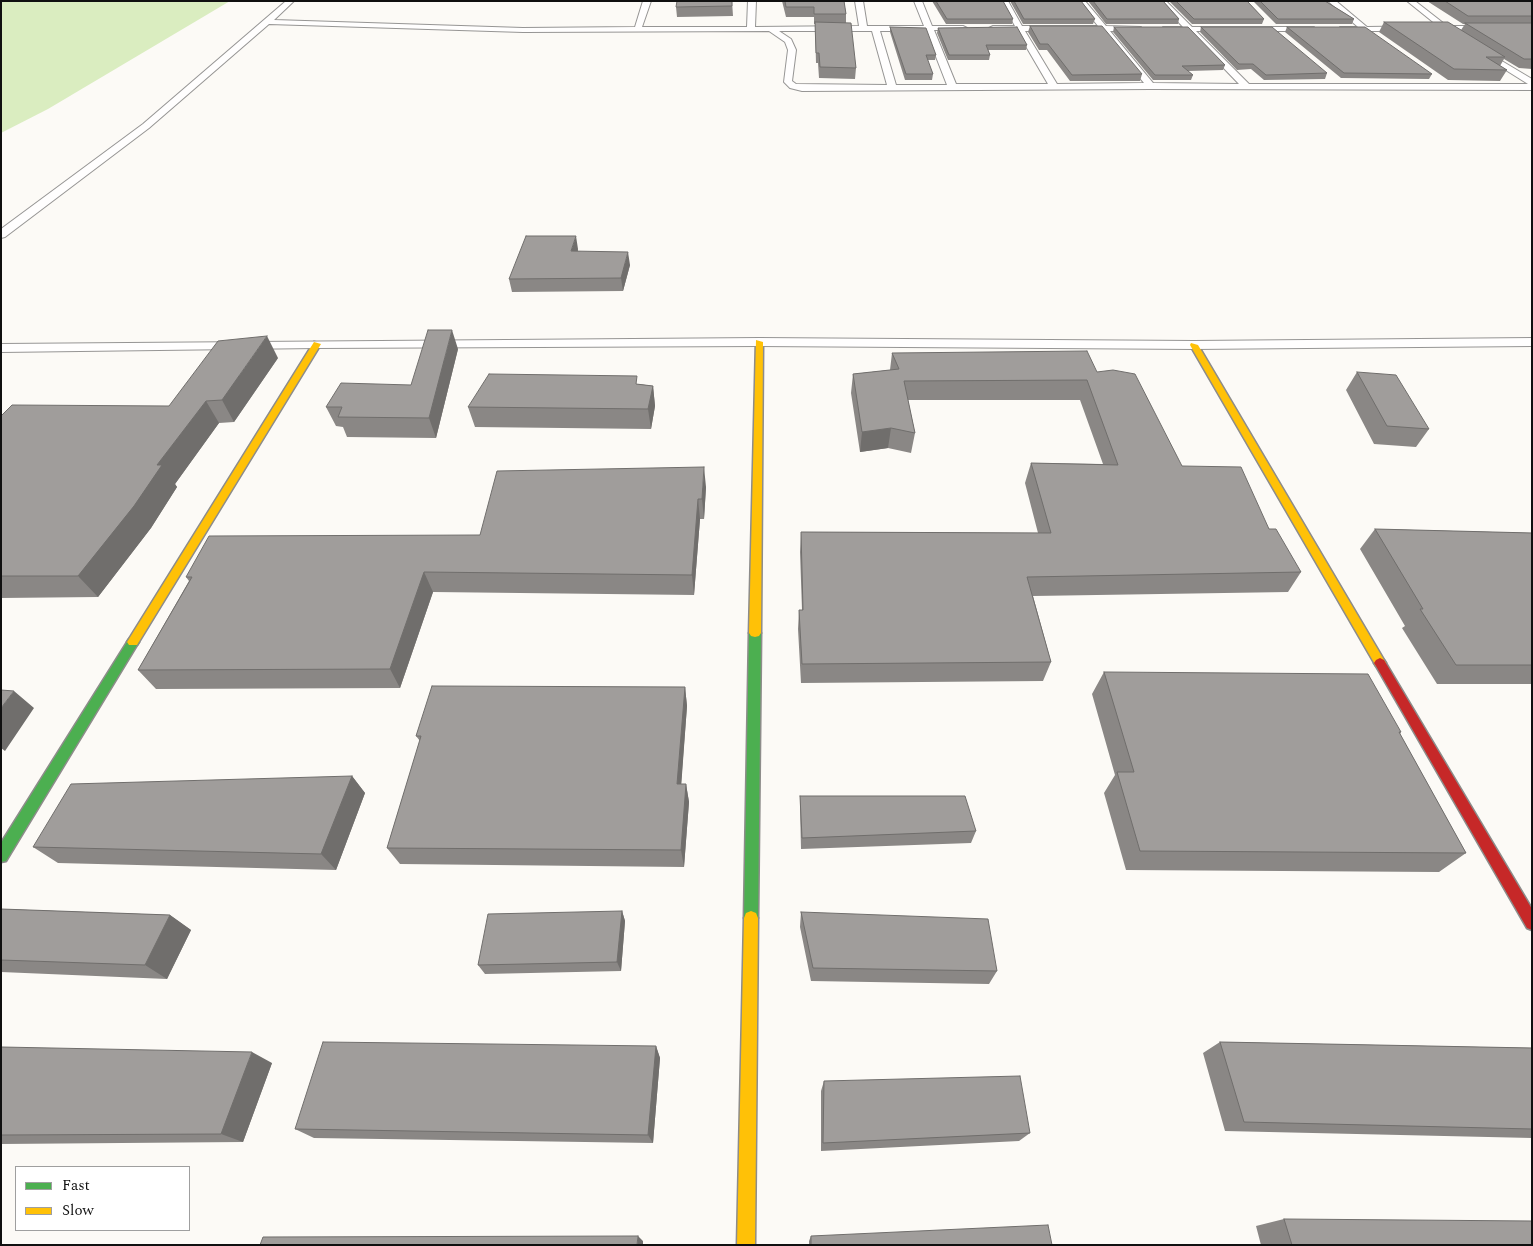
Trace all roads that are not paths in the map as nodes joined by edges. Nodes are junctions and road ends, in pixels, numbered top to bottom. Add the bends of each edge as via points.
1 (291, 1) edge
2 (647, 1) edge
3 (752, 1) edge
4 (859, 1) edge
5 (918, 1) edge
6 (1004, 1) edge
7 (1081, 1) edge
8 (1162, 1) edge
9 (1331, 1) edge
10 (1410, 1) edge
11 (270, 22) junction
12 (1267, 22) dead end
13 (1443, 27) junction
14 (751, 28) junction
15 (863, 28) junction
16 (875, 28) junction
17 (929, 28) junction
18 (975, 28) edge
19 (984, 28) edge
20 (1021, 28) junction
21 (1532, 28) edge
22 (638, 29) junction
23 (772, 29) junction
24 (1105, 29) junction
25 (1144, 29) edge
26 (1153, 29) edge
27 (1191, 29) junction
28 (1274, 29) junction
29 (1320, 29) edge
30 (1338, 29) edge
31 (1366, 29) junction
32 (1282, 35) edge
33 (1459, 37) edge
34 (1381, 40) edge
35 (1475, 47) edge
36 (1434, 76) dead end
37 (1532, 83) edge
38 (952, 86) junction
39 (1054, 86) junction
40 (1151, 86) junction
41 (1246, 86) junction
42 (892, 87) junction
43 (1449, 87) junction
44 (1532, 87) edge
45 (1, 235) edge
46 (759, 342) junction
47 (1532, 342) edge
48 (317, 344) junction
49 (1194, 345) junction
50 (1, 348) edge
51 (1, 856) edge
52 (1532, 923) edge
53 (746, 1245) edge

1 - 11 lane
2 - 22 lane
3 - 14 lane
4 - 15 lane
5 - 17 lane
6 - 20 lane
7 - 24 lane
8 - 27 lane
9 - 31 lane
10 - 13 lane
11 - 22 lane via 423,28
11 - 45 lane via 146,126
12 - 28 lane
13 - 21 lane
13 - 31 lane
13 - 33 lane
14 - 22 lane
14 - 23 lane
15 - 16 lane
15 - 23 lane
16 - 17 lane
16 - 42 lane
17 - 18 lane
17 - 38 lane
19 - 20 lane
20 - 24 lane
20 - 39 lane
23 - 42 lane via 788,41 792,50 788,82 792,86
24 - 25 lane
24 - 40 lane
26 - 27 lane
27 - 28 lane
27 - 41 lane
28 - 29 lane
28 - 32 lane
30 - 31 lane
31 - 34 lane
35 - 37 lane
36 - 43 lane
38 - 39 lane
38 - 42 lane
39 - 40 lane
40 - 41 lane
41 - 43 lane via 1338,83
43 - 44 lane
46 - 48 lane
46 - 49 lane
46 - 53 street
47 - 49 lane
48 - 50 lane
48 - 51 street
49 - 52 street

